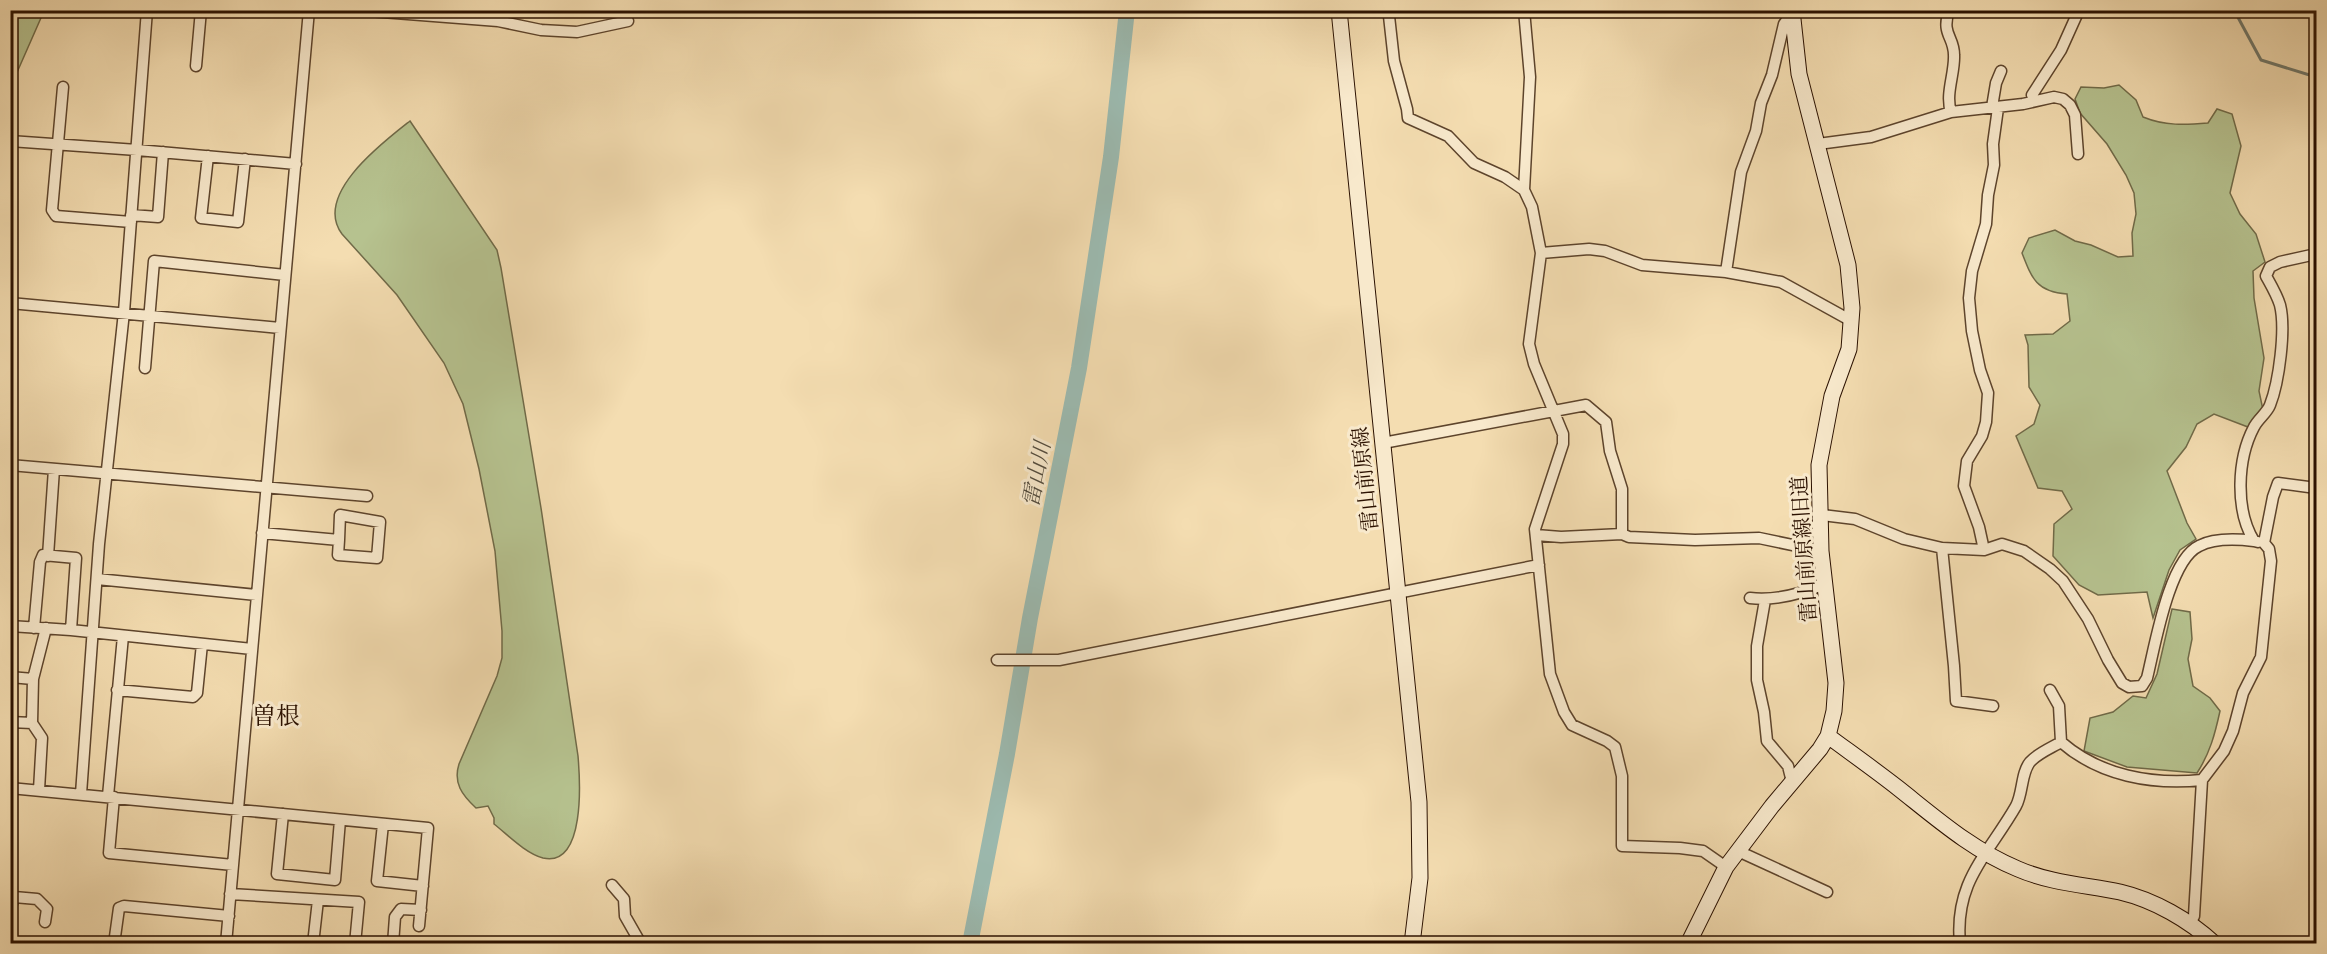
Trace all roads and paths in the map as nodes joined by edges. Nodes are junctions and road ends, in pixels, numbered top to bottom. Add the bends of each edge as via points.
1 (147, 10) edge
2 (201, 10) edge
3 (309, 10) edge
4 (356, 10) edge
5 (1339, 10) edge
6 (1524, 10) edge
7 (1950, 10) edge
8 (2079, 10) edge
9 (1792, 15) edge
10 (1389, 16) dead end
11 (628, 21) dead end
12 (196, 66) dead end
13 (2001, 71) dead end
14 (63, 87) dead end
15 (2034, 101) junction
16 (1995, 108) junction
17 (1951, 112) junction
18 (10, 141) edge
19 (57, 144) junction
20 (1818, 144) junction
21 (136, 150) junction
22 (163, 152) junction
23 (2078, 154) dead end
24 (208, 156) junction
25 (245, 159) junction
26 (296, 164) junction
27 (1524, 190) junction
28 (131, 219) junction
29 (1541, 253) junction
30 (2316, 254) edge
31 (1726, 272) junction
32 (285, 274) junction
33 (10, 303) edge
34 (124, 312) junction
35 (149, 315) junction
36 (1852, 319) junction
37 (280, 328) junction
38 (145, 368) dead end
39 (1555, 411) junction
40 (1383, 443) junction
41 (10, 465) edge
42 (54, 469) junction
43 (106, 474) junction
44 (266, 488) junction
45 (2316, 488) edge
46 (367, 496) dead end
47 (1822, 515) junction
48 (262, 533) junction
49 (1622, 534) junction
50 (1536, 536) junction
51 (339, 540) junction
52 (2259, 542) junction
53 (1942, 548) junction
54 (1984, 550) junction
55 (1821, 551) junction
56 (48, 556) junction
57 (1539, 565) junction
58 (97, 579) junction
59 (1825, 584) junction
60 (1398, 592) junction
61 (257, 595) junction
62 (1750, 598) dead end
63 (1765, 600) junction
64 (10, 626) edge
65 (40, 628) junction
66 (71, 630) junction
67 (93, 633) junction
68 (123, 636) junction
69 (202, 644) junction
70 (252, 649) junction
71 (997, 660) dead end
72 (10, 677) edge
73 (33, 679) junction
74 (117, 690) junction
75 (2050, 690) dead end
76 (1993, 706) dead end
77 (10, 722) edge
78 (32, 723) junction
79 (1828, 736) junction
80 (2061, 742) junction
81 (2202, 780) junction
82 (1791, 782) junction
83 (10, 788) edge
84 (39, 790) junction
85 (81, 794) junction
86 (111, 797) junction
87 (238, 810) junction
88 (283, 814) junction
89 (340, 820) junction
90 (383, 824) junction
91 (1738, 851) junction
92 (1985, 853) junction
93 (233, 865) junction
94 (1726, 867) junction
95 (612, 885) dead end
96 (423, 886) junction
97 (1827, 892) dead end
98 (230, 894) junction
99 (318, 900) junction
100 (10, 909) edge
101 (421, 910) junction
102 (228, 915) junction
103 (45, 922) dead end
104 (2190, 924) junction
105 (419, 926) dead end
106 (114, 944) edge
107 (226, 944) edge
108 (313, 944) edge
109 (355, 944) edge
110 (393, 944) edge
111 (641, 944) edge
112 (1412, 944) edge
113 (1688, 944) edge
114 (1960, 944) edge
115 (2215, 944) edge

1 - 21 street
2 - 12 street
3 - 26 street
4 - 11 street via 498,21 577,32
5 - 40 street, 雷山前原線
6 - 27 street via 1530,77
7 - 17 street via 1946,24 1955,58
8 - 15 street via 2061,51 2032,95
9 - 20 street, 雷山前原線旧道 via 1799,74
9 - 31 street via 1784,24 1741,172
10 - 27 street via 1394,61 1408,118 1448,136 1474,163
13 - 16 street via 1996,83
14 - 19 street
15 - 16 street
15 - 23 street via 2054,97 2070,105 2075,115
16 - 17 street
16 - 54 street via 1994,165 1986,224 1972,271 1969,298 1972,331 1988,393 1986,422 1967,461 1964,486
17 - 20 street via 1871,136
18 - 19 street
19 - 21 street
19 - 28 street via 52,210 56,216
20 - 36 street, 雷山前原線旧道 via 1848,265
21 - 22 street
21 - 28 street
22 - 24 street
22 - 28 street via 158,217
24 - 25 street
24 - 25 street via 201,218 238,222
25 - 26 street
26 - 32 street
27 - 29 street via 1532,207
28 - 34 street
29 - 31 street via 1589,249 1641,265
29 - 39 street via 1529,344
30 - 52 street via 2280,262 2270,267 2266,276 2279,302 2282,330 2270,406 2249,439 2240,482 2244,519
31 - 36 street via 1781,282
32 - 35 street via 154,261
32 - 37 street
33 - 34 street
34 - 35 street
34 - 43 street
35 - 37 street
35 - 38 street
36 - 47 street, 雷山前原線旧道 via 1849,349 1832,396 1822,447
37 - 44 street
39 - 40 street
39 - 49 street via 1586,405 1606,422 1622,489
39 - 50 street via 1563,444 1545,494
40 - 60 street, 雷山前原線
41 - 42 street
42 - 43 street
42 - 56 street
43 - 44 street
43 - 58 street
44 - 46 street
44 - 48 street
45 - 52 street via 2278,483
47 - 53 street via 1855,519 1904,539
47 - 55 street, 雷山前原線旧道
48 - 51 street
48 - 61 street
49 - 50 street
49 - 55 street via 1695,540 1759,538
50 - 57 street
51 - 51 street via 338,555 377,558 380,522 340,515
52 - 54 street via 2218,541 2199,546 2187,555 2171,584 2147,678 2142,686 2133,688 2122,683 2063,581 2016,547 2002,544
52 - 81 street via 2269,549 2271,561 2261,657 2243,693 2234,731
53 - 54 street
53 - 76 street via 1956,701
55 - 59 street, 雷山前原線旧道
56 - 65 street via 43,555 40,562
56 - 66 street via 76,558
57 - 60 street
57 - 94 street via 1550,674 1564,712 1572,725 1615,747 1620,759 1622,846 1703,851
58 - 61 street
58 - 67 street
59 - 63 street
59 - 79 street, 雷山前原線旧道 via 1836,683
60 - 71 street via 1045,661
60 - 112 street, 雷山前原線 via 1419,802 1420,878
61 - 70 street
62 - 63 street
63 - 82 street via 1757,646 1757,680 1767,741 1788,766
64 - 65 street
65 - 66 street
65 - 73 street
66 - 67 street
67 - 68 street
67 - 85 street
68 - 69 street
68 - 74 street
69 - 70 street
69 - 74 street via 197,693 193,697
70 - 87 street
72 - 73 street
73 - 78 street
74 - 86 street
75 - 80 street via 2059,706
77 - 78 street
78 - 84 street via 42,738
79 - 82 street, 雷山前原線旧道
79 - 92 street
80 - 81 street via 2075,755 2103,770 2142,779
80 - 92 street via 2028,763 2017,804
81 - 104 street via 2194,916
82 - 91 street, 雷山前原線旧道
83 - 84 street
84 - 85 street
85 - 86 street
86 - 87 street
86 - 93 street via 109,853
87 - 88 street
87 - 93 street
88 - 89 street
88 - 89 street via 277,874 312,878 335,880
89 - 90 street
90 - 96 street via 428,828
90 - 96 street via 377,881
91 - 94 street, 雷山前原線旧道
91 - 97 street
92 - 104 street via 2020,871 2134,896
92 - 114 street via 1962,900
93 - 98 street
94 - 113 street, 雷山前原線旧道
95 - 111 street via 624,900 625,916
96 - 101 street
98 - 99 street
98 - 102 street
99 - 108 street
99 - 109 street via 359,902
100 - 103 street via 14,897 37,899 47,909
101 - 105 street
101 - 110 street via 401,909 395,917
102 - 106 street via 124,906 119,908
102 - 107 street
104 - 115 street

